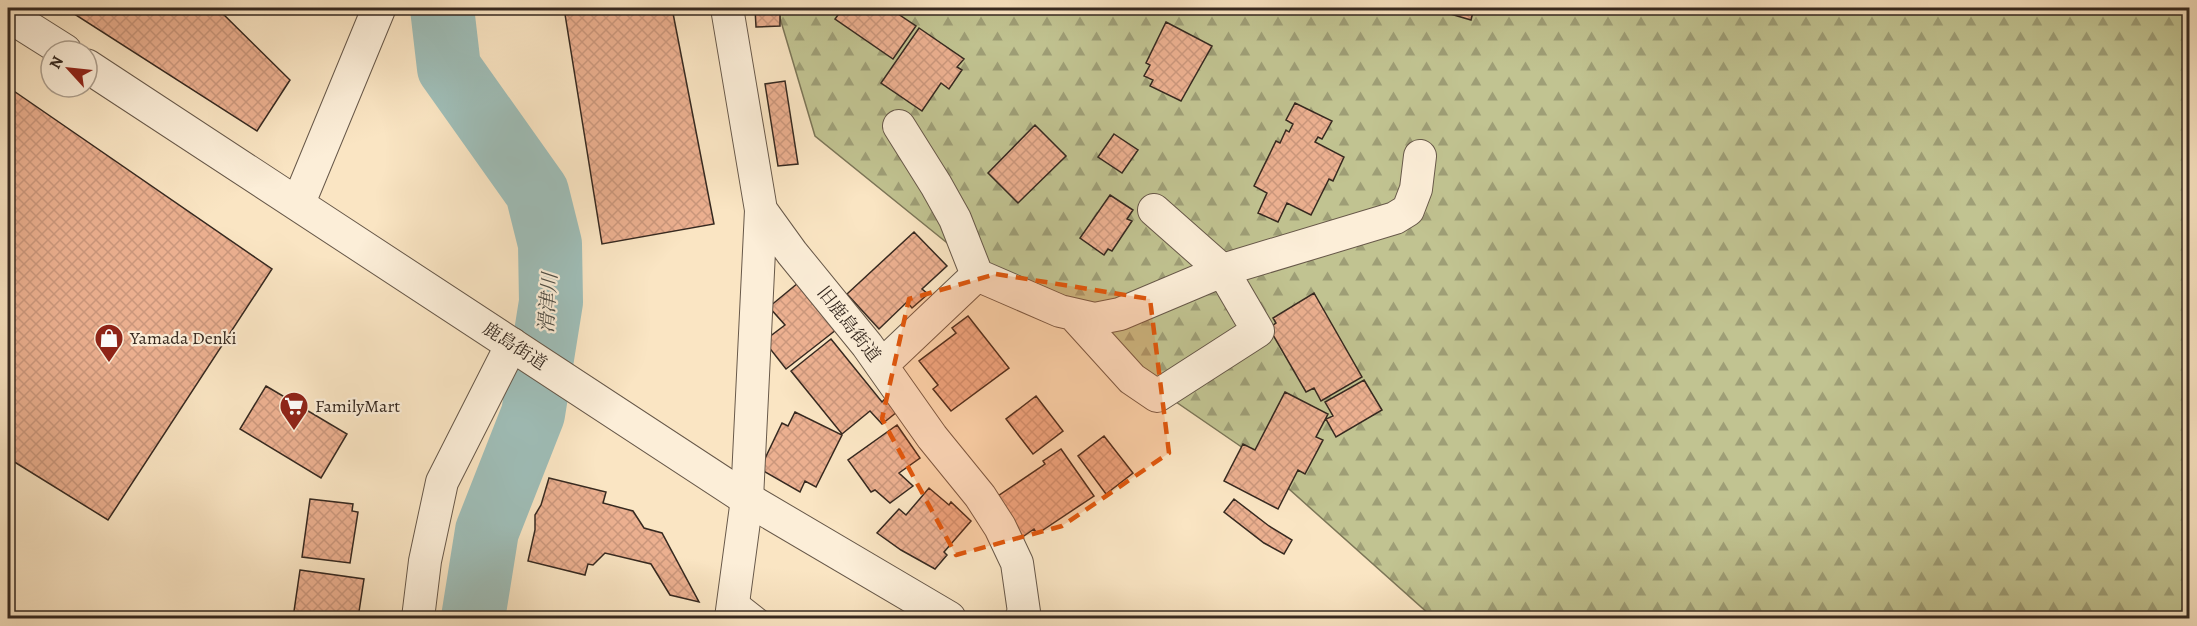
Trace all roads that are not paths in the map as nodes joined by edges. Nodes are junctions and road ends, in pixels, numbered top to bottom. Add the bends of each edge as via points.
1 (379, 8) edge
2 (727, 8) edge
3 (8, 15) edge
4 (46, 39) edge
5 (99, 74) edge
6 (899, 126) dead end
7 (1420, 156) dead end
8 (298, 204) junction
9 (761, 210) junction
10 (1154, 210) dead end
11 (1223, 271) junction
12 (977, 275) junction
13 (1074, 315) junction
14 (520, 350) junction
15 (882, 365) junction
16 (747, 499) junction
17 (733, 607) edge
18 (418, 618) edge
19 (762, 618) edge
20 (949, 618) edge
21 (1021, 618) edge

1 - 8 street
2 - 9 street, 旧鹿島街道
3 - 4 street
5 - 8 street, 鹿島街道
6 - 12 street via 954,219
7 - 11 street via 1416,189 1408,210 1395,218
8 - 14 street, 鹿島街道
9 - 15 street, 旧鹿島街道
9 - 16 street
10 - 11 street
11 - 13 street via 1120,314 1095,320
11 - 13 street via 1258,331 1157,396 1132,379
12 - 13 street
12 - 15 street
14 - 16 street, 鹿島街道
14 - 18 street via 442,482 425,561
15 - 21 street, 旧鹿島街道 via 1000,527 1017,563 1024,612
16 - 17 street
16 - 20 street, 鹿島街道
17 - 19 lane

